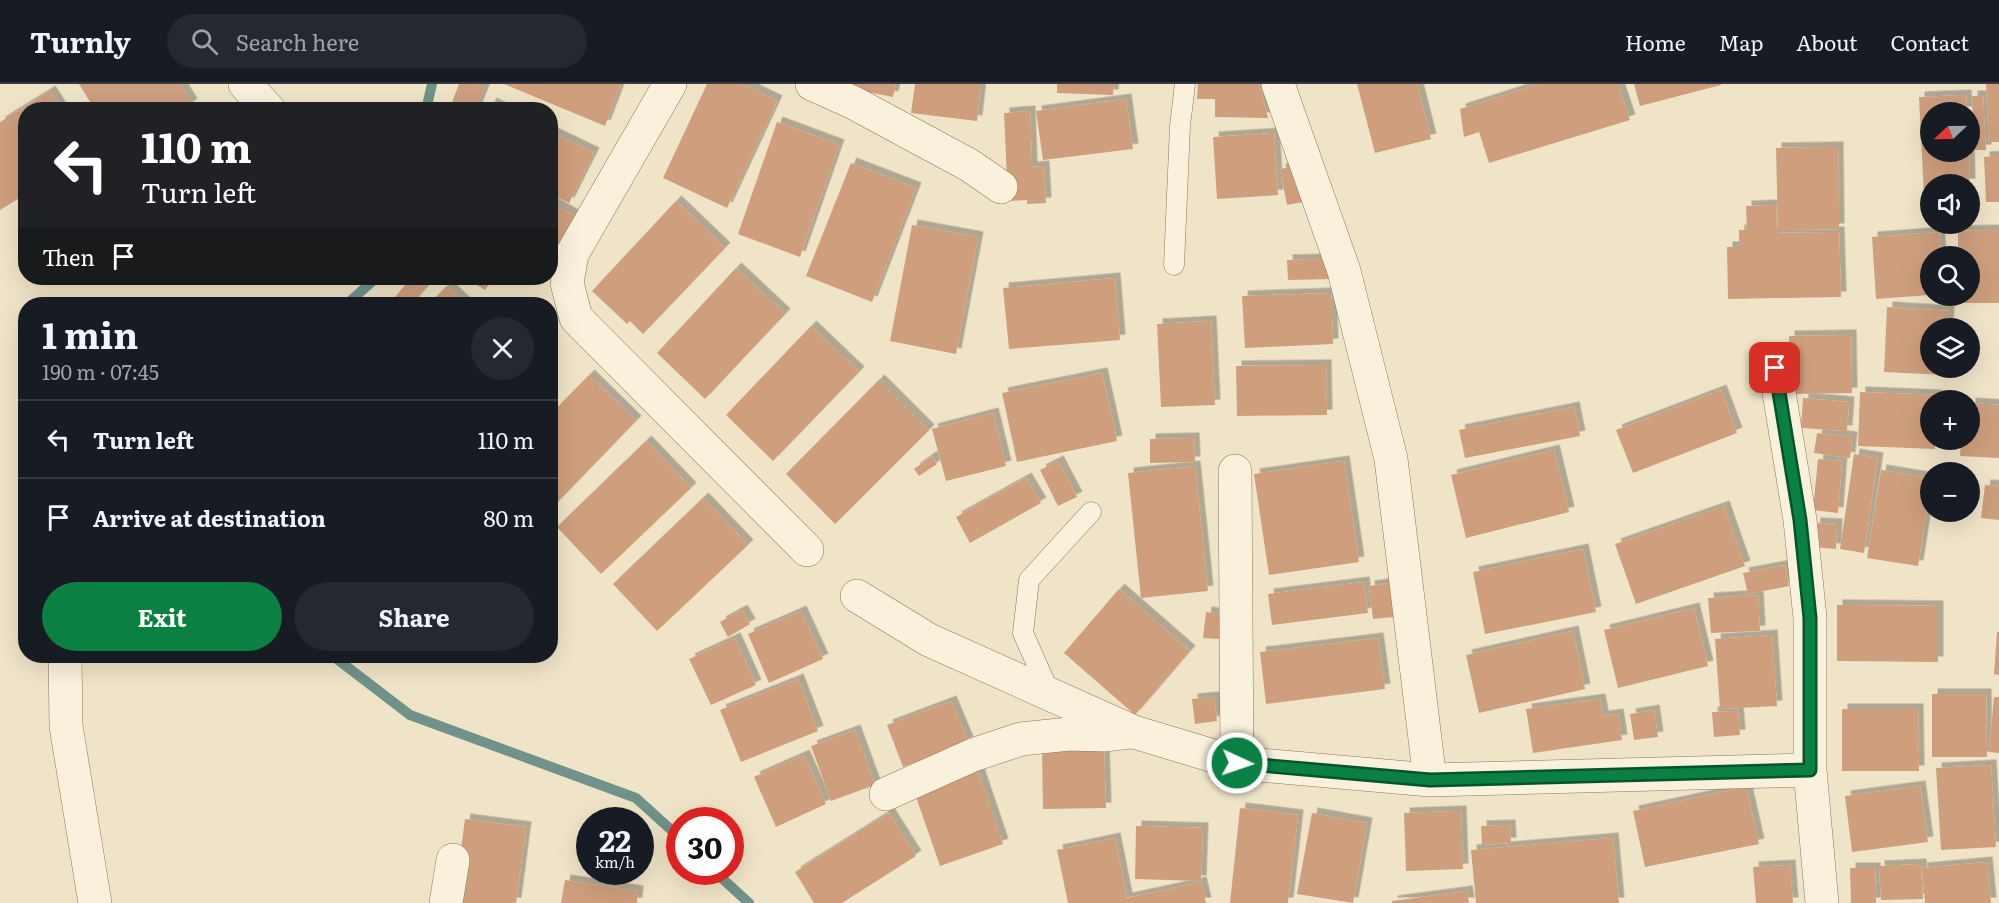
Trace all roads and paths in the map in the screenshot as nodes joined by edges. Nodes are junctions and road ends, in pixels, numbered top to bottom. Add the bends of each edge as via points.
1 (245, 84) edge
2 (670, 84) edge
3 (812, 84) edge
4 (1185, 84) edge
5 (1278, 84) edge
6 (262, 102) edge
7 (1001, 187) dead end
8 (1174, 265) dead end
9 (1775, 368) dead end
10 (1235, 471) dead end
11 (1091, 512) dead end
12 (807, 550) dead end
13 (857, 596) dead end
14 (65, 663) edge
15 (1050, 694) junction
16 (1134, 732) junction
17 (1237, 763) junction
18 (1810, 770) junction
19 (1430, 780) junction
20 (886, 794) dead end
21 (453, 860) dead end
22 (94, 903) edge
23 (446, 903) edge
24 (1822, 903) edge

1 - 6 street
2 - 12 street via 572,254 567,283 576,318
3 - 7 street via 969,165
4 - 8 lane
5 - 19 street via 1344,271 1391,459
9 - 18 street via 1800,520 1810,618
10 - 17 street
11 - 15 lane via 1029,580 1023,633
13 - 15 street via 929,640
14 - 22 street via 66,726
15 - 16 street
16 - 17 street
16 - 20 street via 1021,738
17 - 19 street
18 - 19 street
18 - 24 street
21 - 23 street

